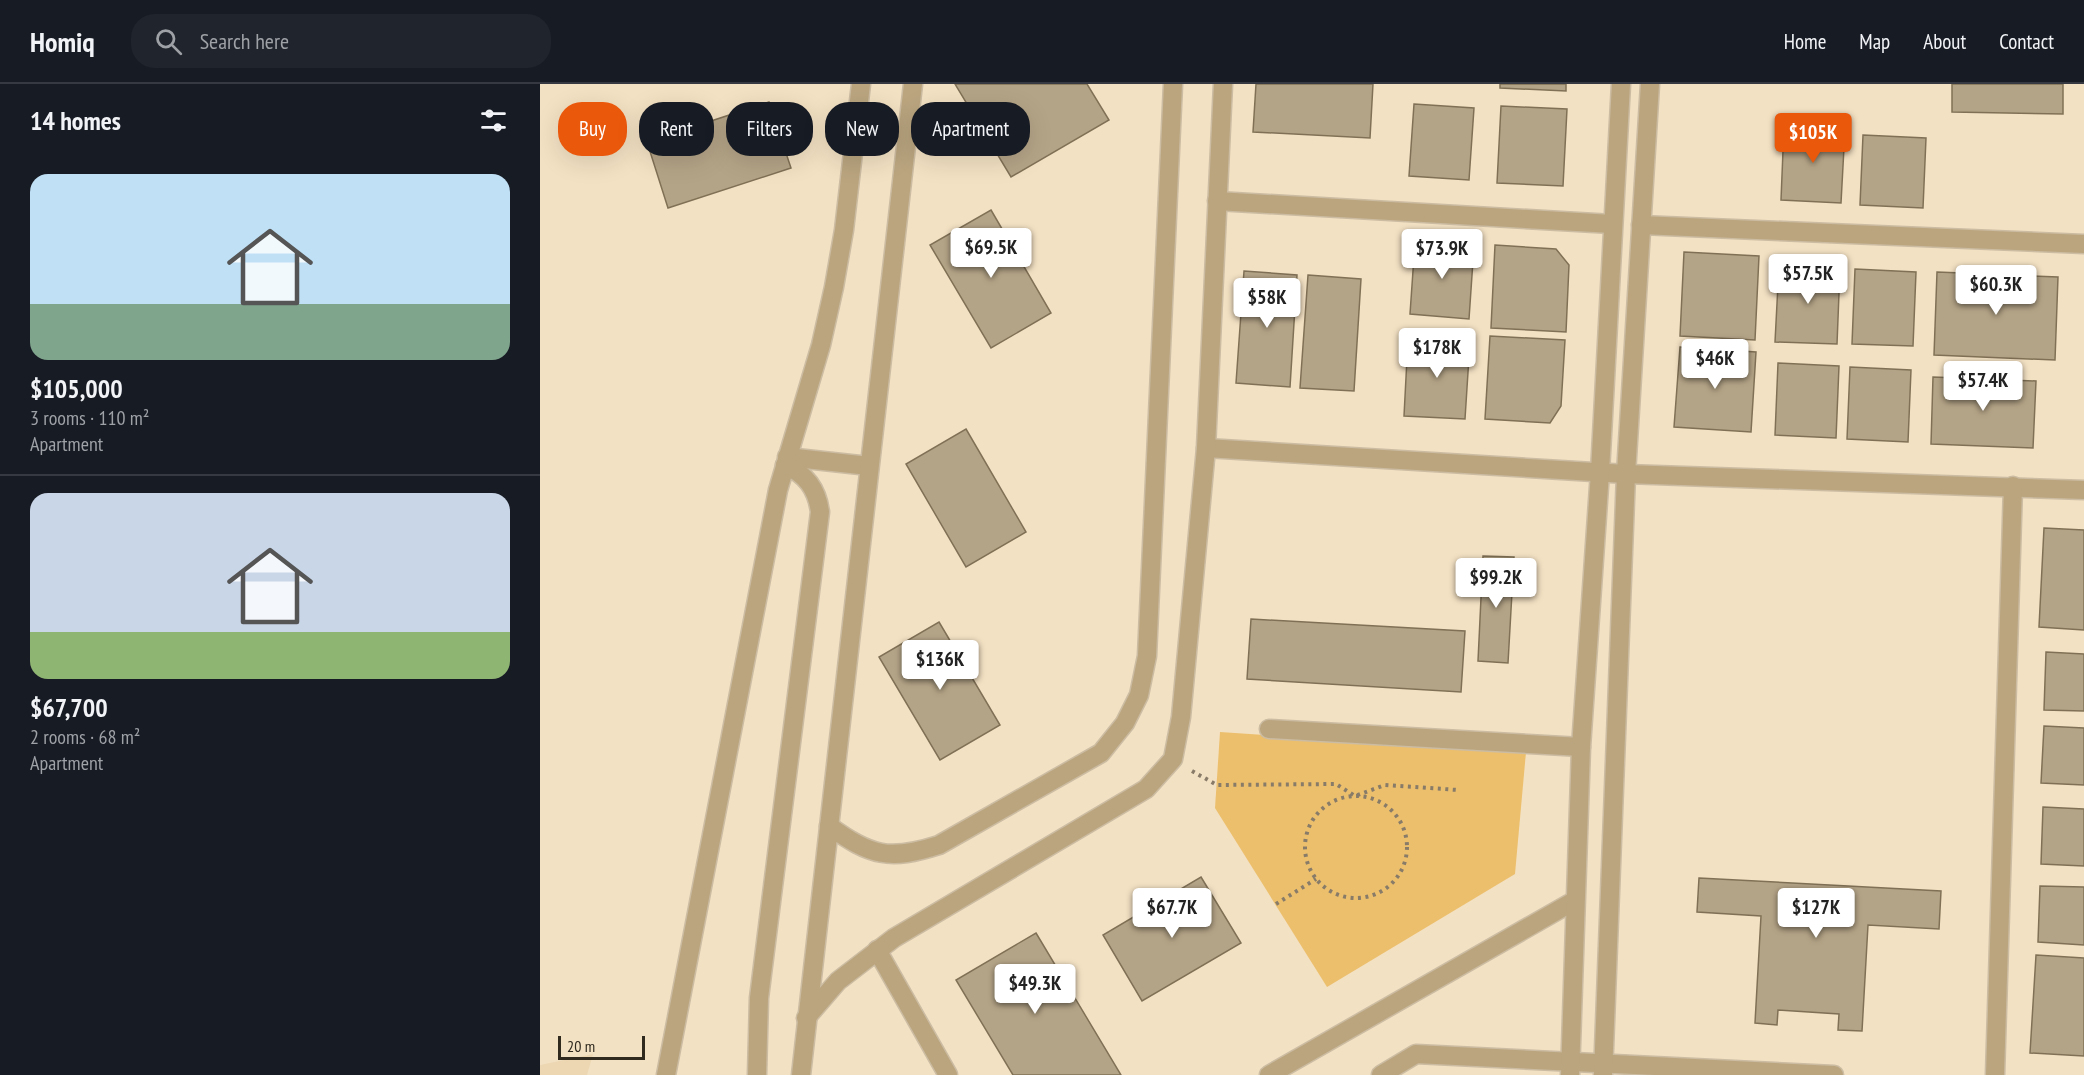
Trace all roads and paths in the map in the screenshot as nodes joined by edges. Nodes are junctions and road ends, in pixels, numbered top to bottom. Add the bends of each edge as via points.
1 (861, 84) edge
2 (913, 84) edge
3 (1173, 84) edge
4 (1223, 84) edge
5 (1620, 84) edge
6 (1650, 84) edge
7 (1217, 201) junction
8 (1612, 224) junction
9 (1641, 225) junction
10 (2084, 244) edge
11 (1206, 448) junction
12 (786, 461) junction
13 (869, 466) junction
14 (1600, 472) junction
15 (1626, 474) junction
16 (2013, 486) junction
17 (2084, 490) edge
18 (1269, 729) dead end
19 (1581, 747) junction
20 (1173, 759) junction
21 (1458, 790) dead end
22 (1355, 796) junction
23 (829, 826) junction
24 (1316, 879) junction
25 (1574, 901) junction
26 (1276, 904) dead end
27 (877, 950) junction
28 (806, 1018) junction
29 (1570, 1068) edge
30 (1603, 1070) edge
31 (1787, 1074) edge
32 (666, 1075) edge
33 (757, 1075) edge
34 (801, 1075) edge
35 (948, 1075) edge
36 (1269, 1075) edge
37 (1381, 1075) edge
38 (1834, 1075) edge
39 (1995, 1075) edge

1 - 12 street via 834,287
2 - 13 street
3 - 23 street via 1147,656 1139,695 1125,723 1101,753 939,845 912,853 882,854 854,844
4 - 7 street
5 - 8 street
6 - 9 street
7 - 8 street
7 - 11 street
8 - 14 street
9 - 10 street
9 - 15 street
11 - 14 street
11 - 20 street via 1181,717
12 - 13 street
12 - 32 street
12 - 33 street via 813,488 820,512 759,998
13 - 23 street
14 - 15 street
14 - 19 street
15 - 16 street
15 - 30 street
16 - 17 street
16 - 39 street
18 - 19 street
19 - 25 street
20 - 22 path via 1217,785 1336,784
20 - 27 street via 1146,789
21 - 22 path via 1385,785
22 - 24 path via 1325,807 1307,833 1308,865
22 - 24 path via 1388,807 1400,820 1407,854 1402,870 1391,885 1360,898 1328,890
23 - 28 street
24 - 26 path
25 - 29 street
25 - 36 street
27 - 28 street via 838,981
27 - 35 street
28 - 34 street
29 - 30 street
29 - 37 street via 1416,1054
30 - 31 street
31 - 38 street

